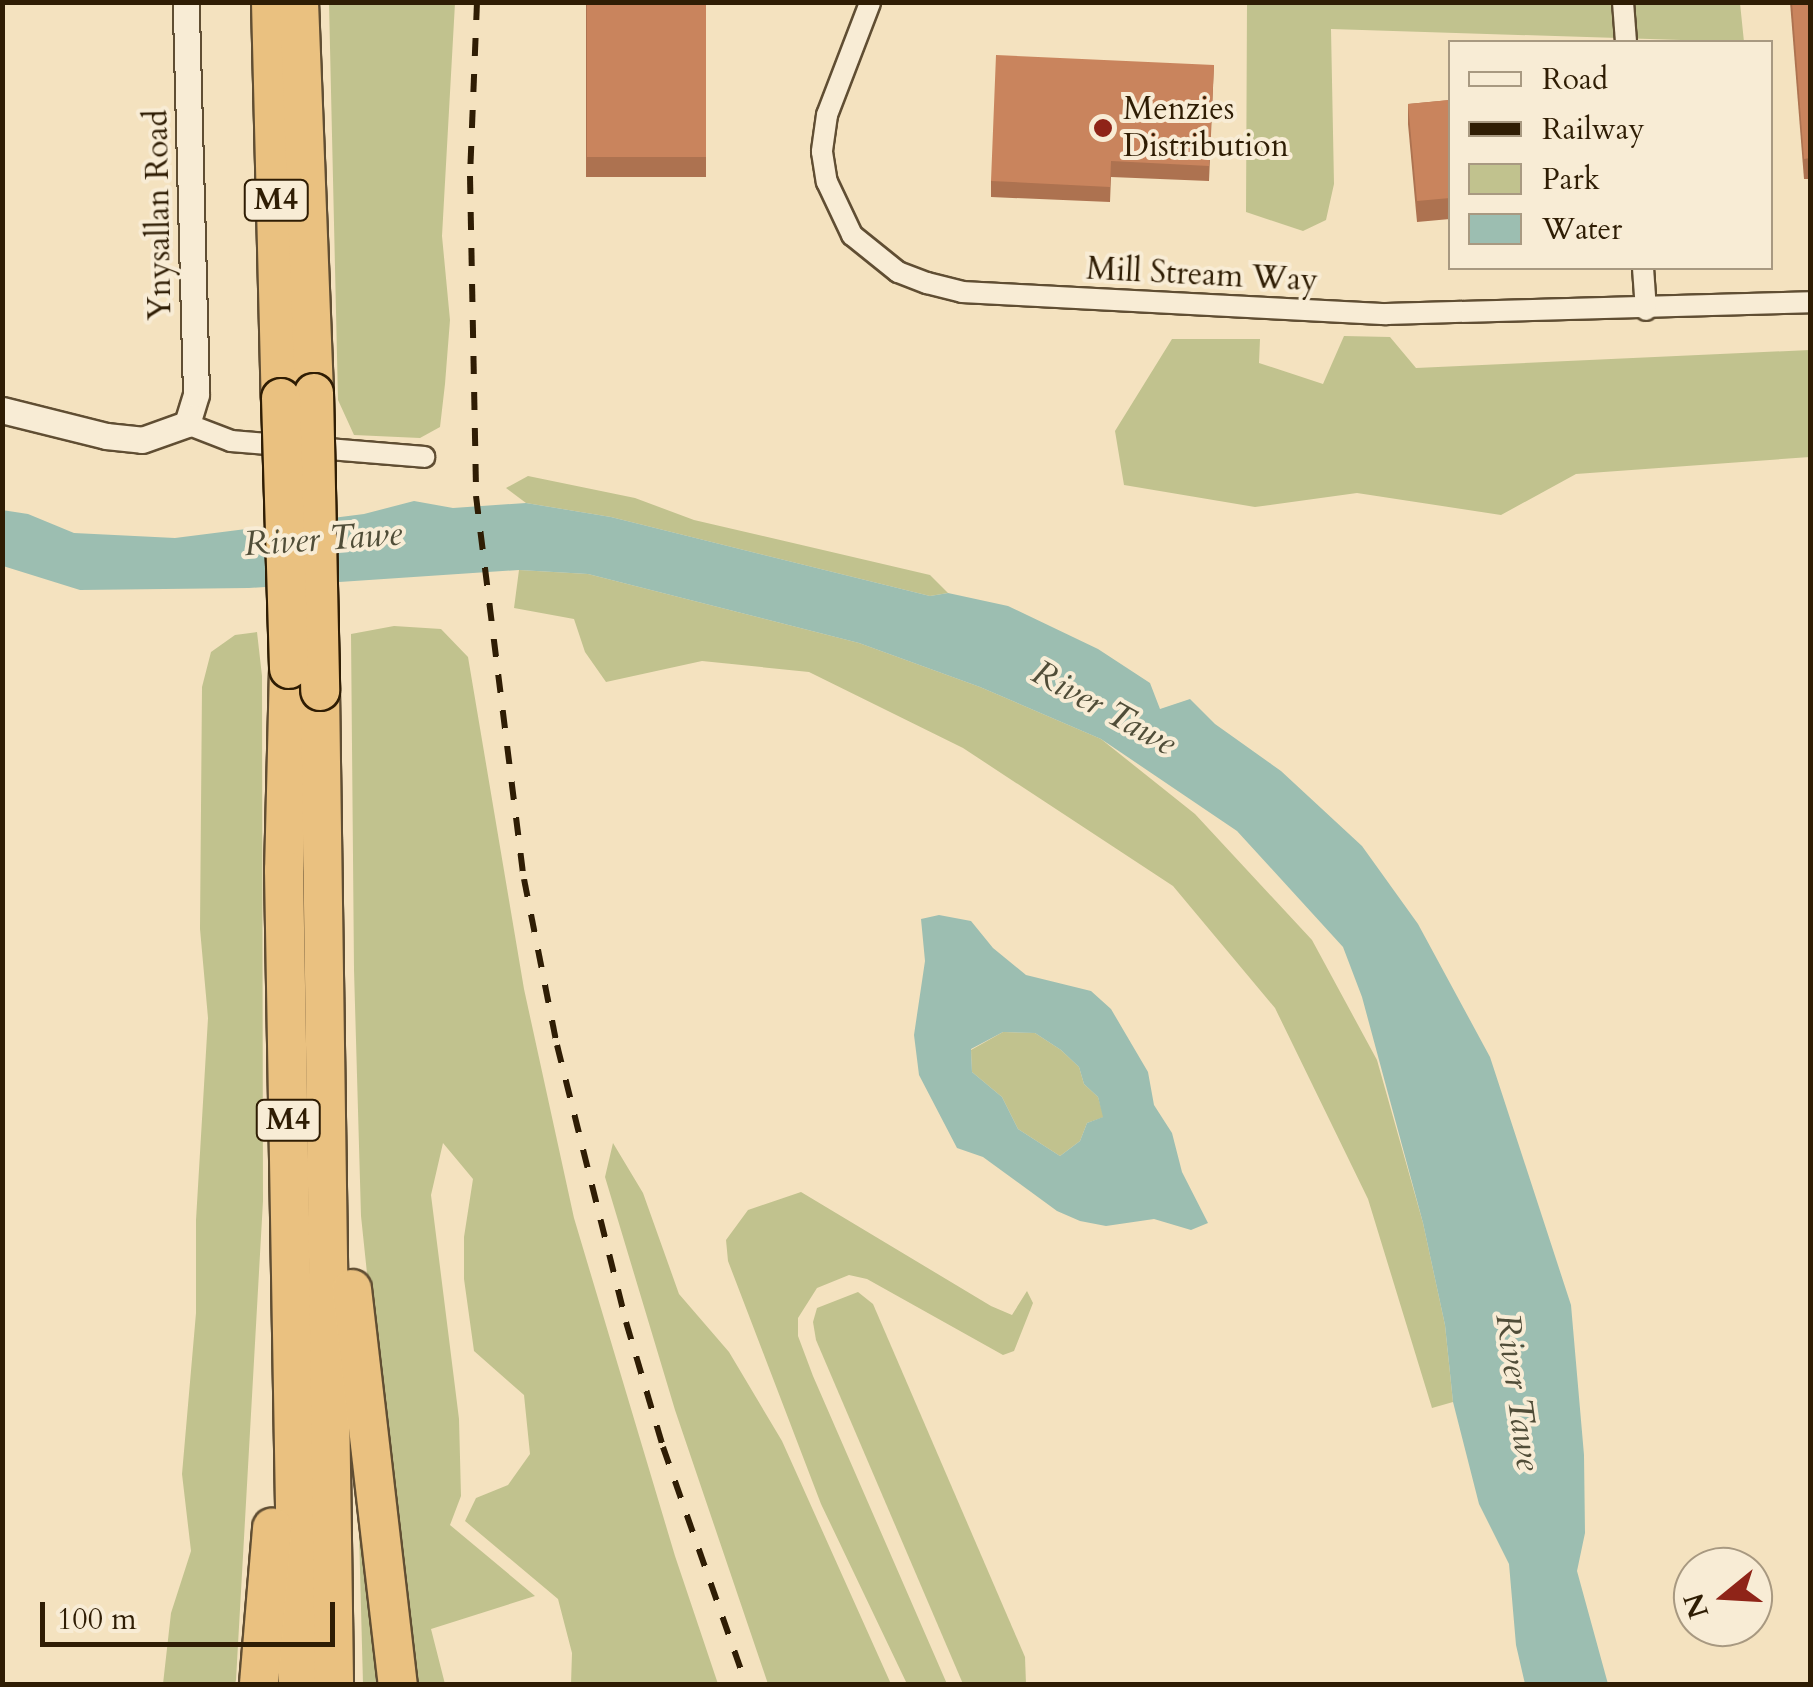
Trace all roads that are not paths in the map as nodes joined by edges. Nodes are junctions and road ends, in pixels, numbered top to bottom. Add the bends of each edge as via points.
1 (186, 2) edge
2 (270, 2) edge
3 (299, 2) edge
4 (890, 2) edge
5 (1622, 2) edge
6 (869, 3) edge
7 (1626, 40) edge
8 (1643, 270) edge
9 (1810, 302) edge
10 (1646, 310) junction
11 (297, 396) junction
12 (2, 410) edge
13 (186, 424) junction
14 (424, 457) dead end
15 (331, 1226) junction
16 (292, 1371) junction
17 (260, 1684) edge
18 (298, 1684) edge
19 (334, 1684) edge
20 (398, 1684) edge

1 - 13 street, Ynysallan Road via 196,394
2 - 11 highway, M4
3 - 11 highway, M4
4 - 6 street
5 - 7 street
6 - 10 street, Mill Stream Way via 834,92 822,152 835,206 852,235 898,272 962,292 1160,304 1386,314
8 - 10 street
9 - 10 street, Mill Stream Way
11 - 15 highway, M4, bridge via 320,691
11 - 16 highway, M4, bridge via 284,870
12 - 13 street via 142,440
13 - 14 street via 232,441
15 - 19 highway, M4
15 - 20 highway, M4 via 351,1275
16 - 17 highway, M4 via 274,1453
16 - 18 highway, M4

